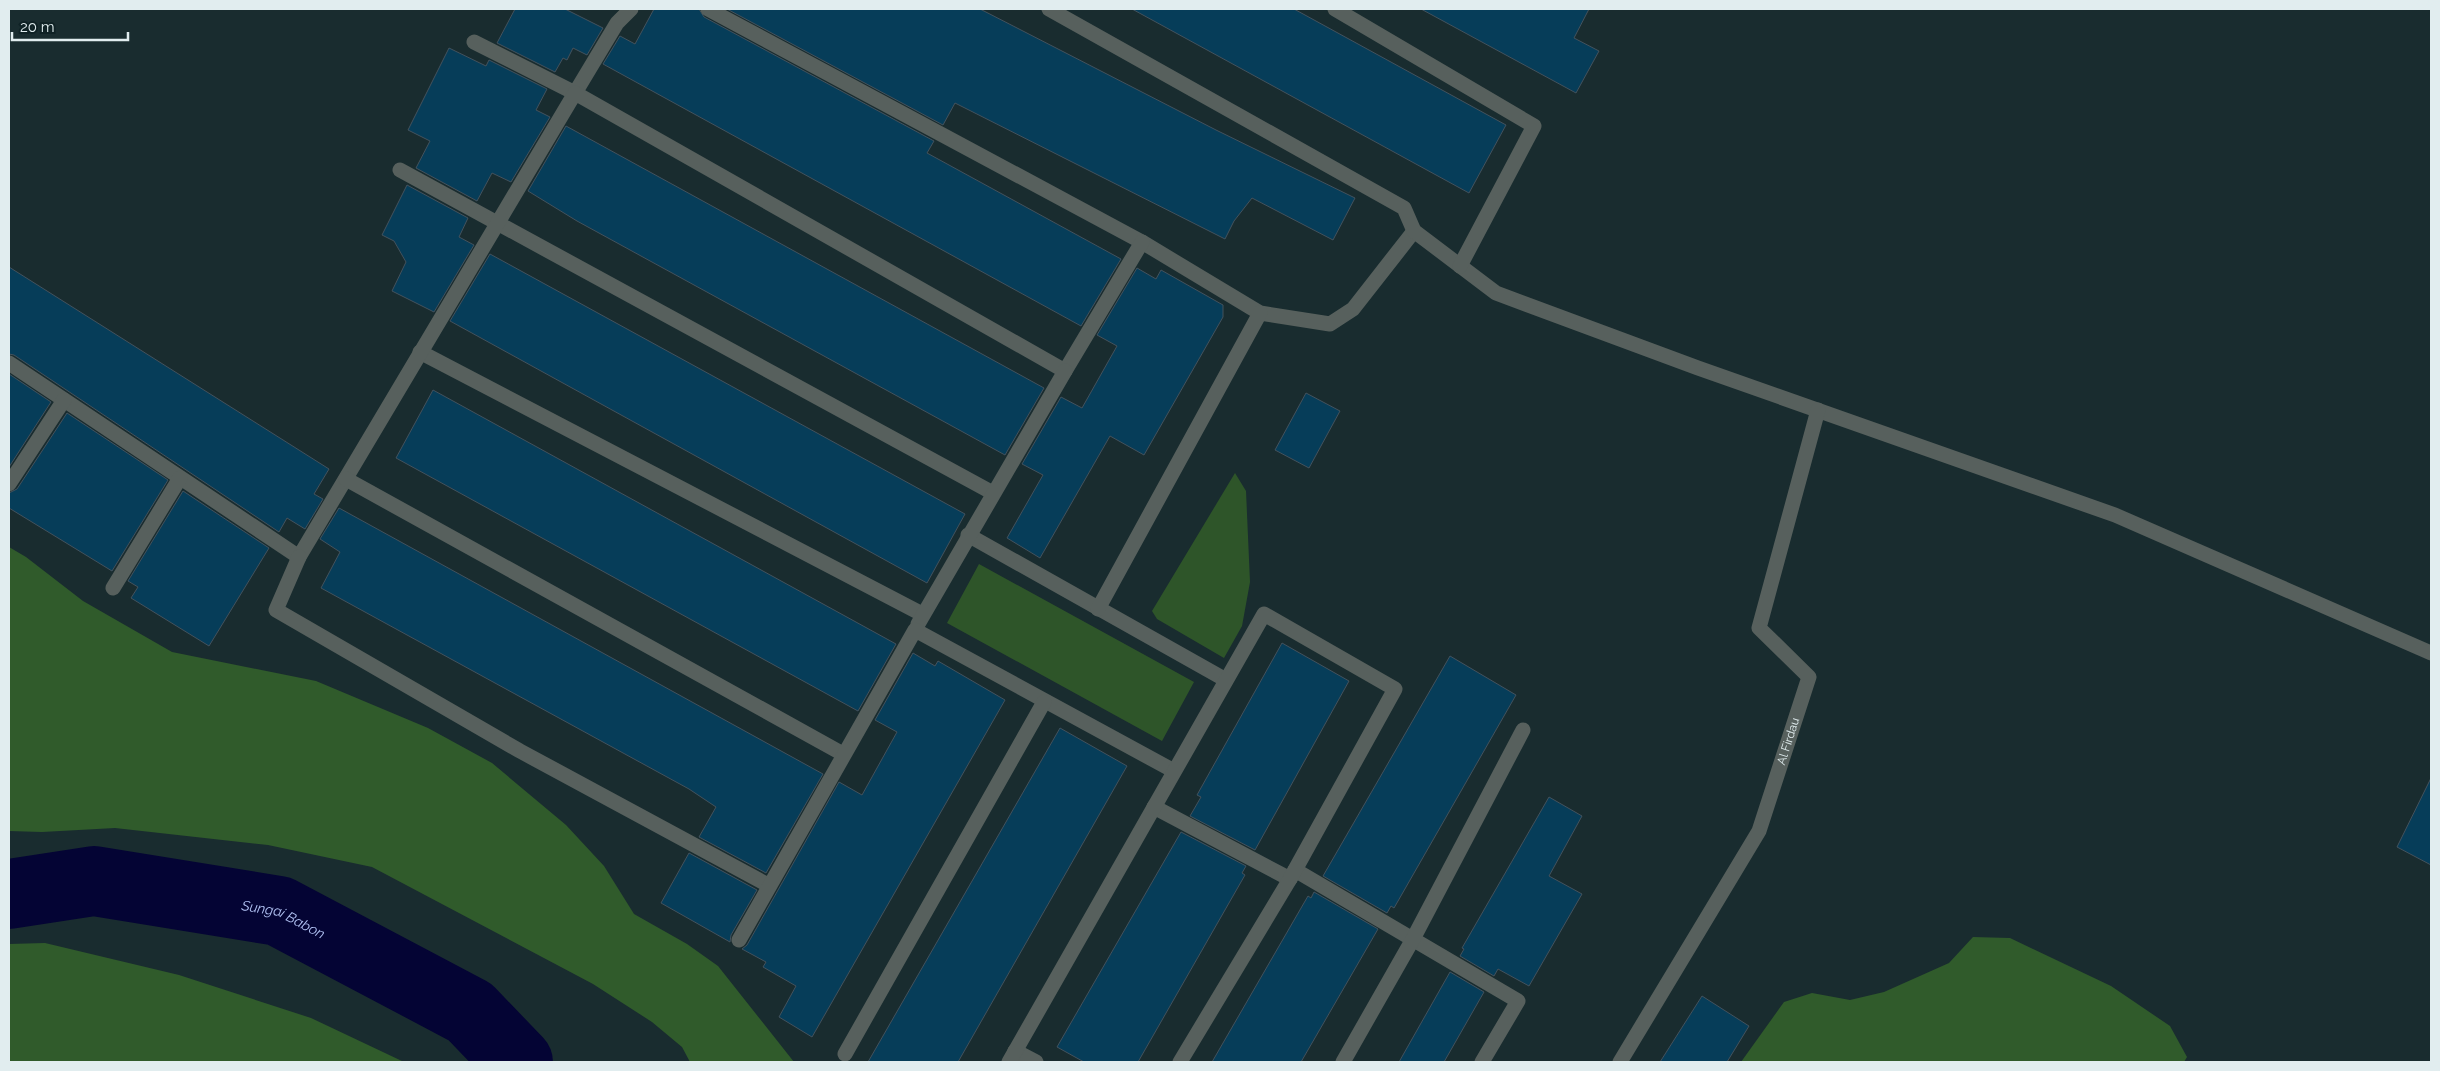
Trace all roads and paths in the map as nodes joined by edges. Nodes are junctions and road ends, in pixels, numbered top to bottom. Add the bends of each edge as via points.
1 (631, 9) edge
2 (708, 9) edge
3 (1049, 9) edge
4 (1335, 9) edge
5 (474, 42) dead end
6 (575, 93) junction
7 (400, 170) dead end
8 (498, 222) junction
9 (1414, 231) junction
10 (1142, 242) junction
11 (1460, 266) junction
12 (1260, 313) junction
13 (420, 352) junction
14 (9, 363) edge
15 (1065, 371) junction
16 (64, 400) junction
17 (1818, 410) junction
18 (180, 478) junction
19 (346, 479) junction
20 (9, 484) edge
21 (993, 493) junction
22 (968, 535) junction
23 (299, 558) junction
24 (113, 588) dead end
25 (1098, 609) junction
26 (922, 614) junction
27 (915, 630) junction
28 (2431, 653) edge
29 (1226, 680) junction
30 (1044, 702) junction
31 (1523, 730) dead end
32 (843, 754) junction
33 (1174, 771) junction
34 (1154, 807) junction
35 (1292, 874) junction
36 (768, 885) junction
37 (1413, 939) junction
38 (738, 940) dead end
39 (845, 1054) dead end
40 (1012, 1057) edge
41 (1036, 1062) edge
42 (1180, 1062) edge
43 (1343, 1062) edge
44 (1482, 1062) edge
45 (1620, 1062) edge

1 - 6 street via 617,23
2 - 10 street
3 - 9 street via 1404,208
4 - 11 street via 1534,126
5 - 6 street
6 - 8 street
6 - 15 street
7 - 8 street
8 - 13 street
8 - 21 street
9 - 11 street
9 - 12 street via 1353,309 1330,324
10 - 12 street
10 - 15 street
11 - 17 street via 1496,293
12 - 25 street
13 - 19 street
13 - 26 street
14 - 16 street
15 - 21 street
16 - 18 street
16 - 20 street
17 - 28 street via 2114,515
17 - 45 street, Al Firdau via 1759,628 1809,677 1759,831
18 - 23 street
18 - 24 street
19 - 23 street
19 - 32 street
21 - 22 street
22 - 25 street
22 - 26 street
23 - 36 street via 276,610 520,751
25 - 29 street
26 - 27 street
27 - 30 street
27 - 32 street
29 - 33 street
29 - 35 street via 1264,614 1395,689
30 - 33 street
30 - 39 street
31 - 37 street
32 - 36 street
33 - 34 street
34 - 35 street
34 - 40 street
35 - 37 street
35 - 42 street
36 - 38 street
37 - 43 street
37 - 44 street via 1518,1001
40 - 41 street

